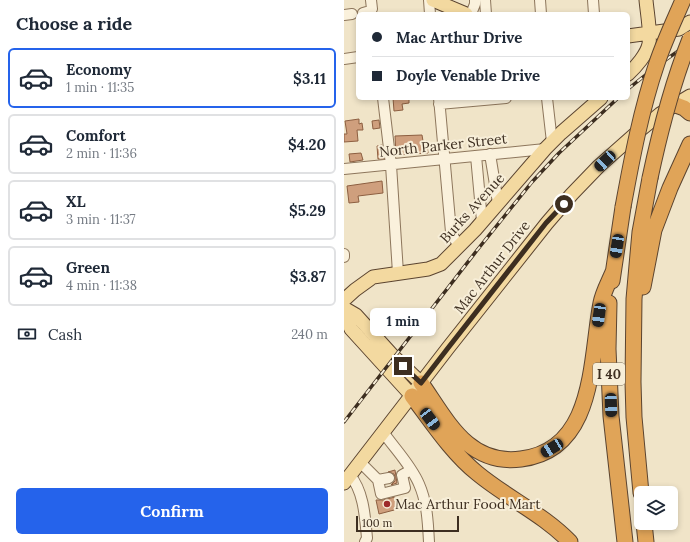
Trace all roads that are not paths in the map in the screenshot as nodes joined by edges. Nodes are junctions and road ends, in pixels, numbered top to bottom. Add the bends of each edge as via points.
1 (371, 0) edge
2 (429, 0) edge
3 (433, 0) edge
4 (474, 0) edge
5 (485, 0) edge
6 (540, 0) edge
7 (593, 0) edge
8 (646, 0) edge
9 (682, 0) edge
10 (368, 12) edge
11 (430, 12) edge
12 (461, 12) edge
13 (472, 12) edge
14 (486, 12) edge
15 (541, 12) edge
16 (594, 12) edge
17 (684, 26) edge
18 (648, 33) junction
19 (630, 36) edge
20 (690, 39) edge
21 (356, 57) edge
22 (344, 59) edge
23 (631, 72) edge
24 (690, 96) edge
25 (383, 100) edge
26 (461, 100) edge
27 (547, 100) edge
28 (599, 100) edge
29 (439, 101) edge
30 (676, 105) junction
31 (690, 113) edge
32 (690, 144) edge
33 (548, 146) junction
34 (490, 154) junction
35 (476, 156) junction
36 (445, 159) junction
37 (391, 165) junction
38 (344, 169) edge
39 (498, 199) junction
40 (480, 202) junction
41 (482, 221) junction
42 (459, 247) junction
43 (613, 272) junction
44 (398, 273) junction
45 (344, 300) edge
46 (344, 308) edge
47 (344, 315) edge
48 (633, 347) junction
49 (421, 383) junction
50 (412, 396) junction
51 (383, 432) junction
52 (360, 462) junction
53 (394, 476) junction
54 (347, 479) edge
55 (640, 486) edge
56 (645, 530) edge
57 (365, 542) edge
58 (429, 542) edge
59 (570, 542) edge
60 (626, 542) edge
61 (646, 542) edge

1 - 10 street via 372,9
2 - 11 street
3 - 12 main road
4 - 13 street
5 - 14 street
6 - 15 street
7 - 16 street
8 - 18 main road
9 - 43 highway, I 40, bridge via 657,62 634,150
17 - 18 main road
17 - 23 main road
18 - 19 main road
18 - 23 main road via 648,48
20 - 48 highway, I 40, bridge via 660,131 640,232 635,273
21 - 22 street
24 - 30 main road, Mac Arthur Drive
25 - 37 street
26 - 29 street
27 - 33 street
28 - 33 main road, Burks Avenue
29 - 36 street
30 - 31 highway
30 - 49 main road, Mac Arthur Drive via 634,135 572,194 546,223
32 - 48 highway via 654,230
33 - 34 street, North Parker Street
33 - 39 main road, Burks Avenue
34 - 35 street, North Parker Street
34 - 39 street
35 - 36 street, North Parker Street
35 - 40 street
36 - 37 street, North Parker Street
36 - 42 street via 451,232
37 - 38 street, North Parker Street
37 - 44 street
39 - 40 street
39 - 41 main road, Burks Avenue
40 - 41 street
41 - 42 main road, Burks Avenue
42 - 44 main road, Burks Avenue via 436,267
43 - 49 highway via 601,301 586,399 578,420 565,438 540,455 516,460 502,459 489,456 468,445 457,435
43 - 60 highway, I 40 via 609,321 611,416
44 - 45 main road, Burks Avenue via 373,277
46 - 49 main road via 356,315
47 - 50 main road via 352,329
48 - 55 highway, I 40 via 634,417
49 - 50 main road, Mac Arthur Drive
50 - 51 main road, Mac Arthur Drive
50 - 59 highway via 457,454 477,473 545,520
51 - 52 main road, Mac Arthur Drive
51 - 53 street
52 - 53 street
52 - 54 main road, Mac Arthur Drive
53 - 58 street via 418,482 423,494
54 - 57 street via 356,482 364,510 367,538
56 - 61 highway

